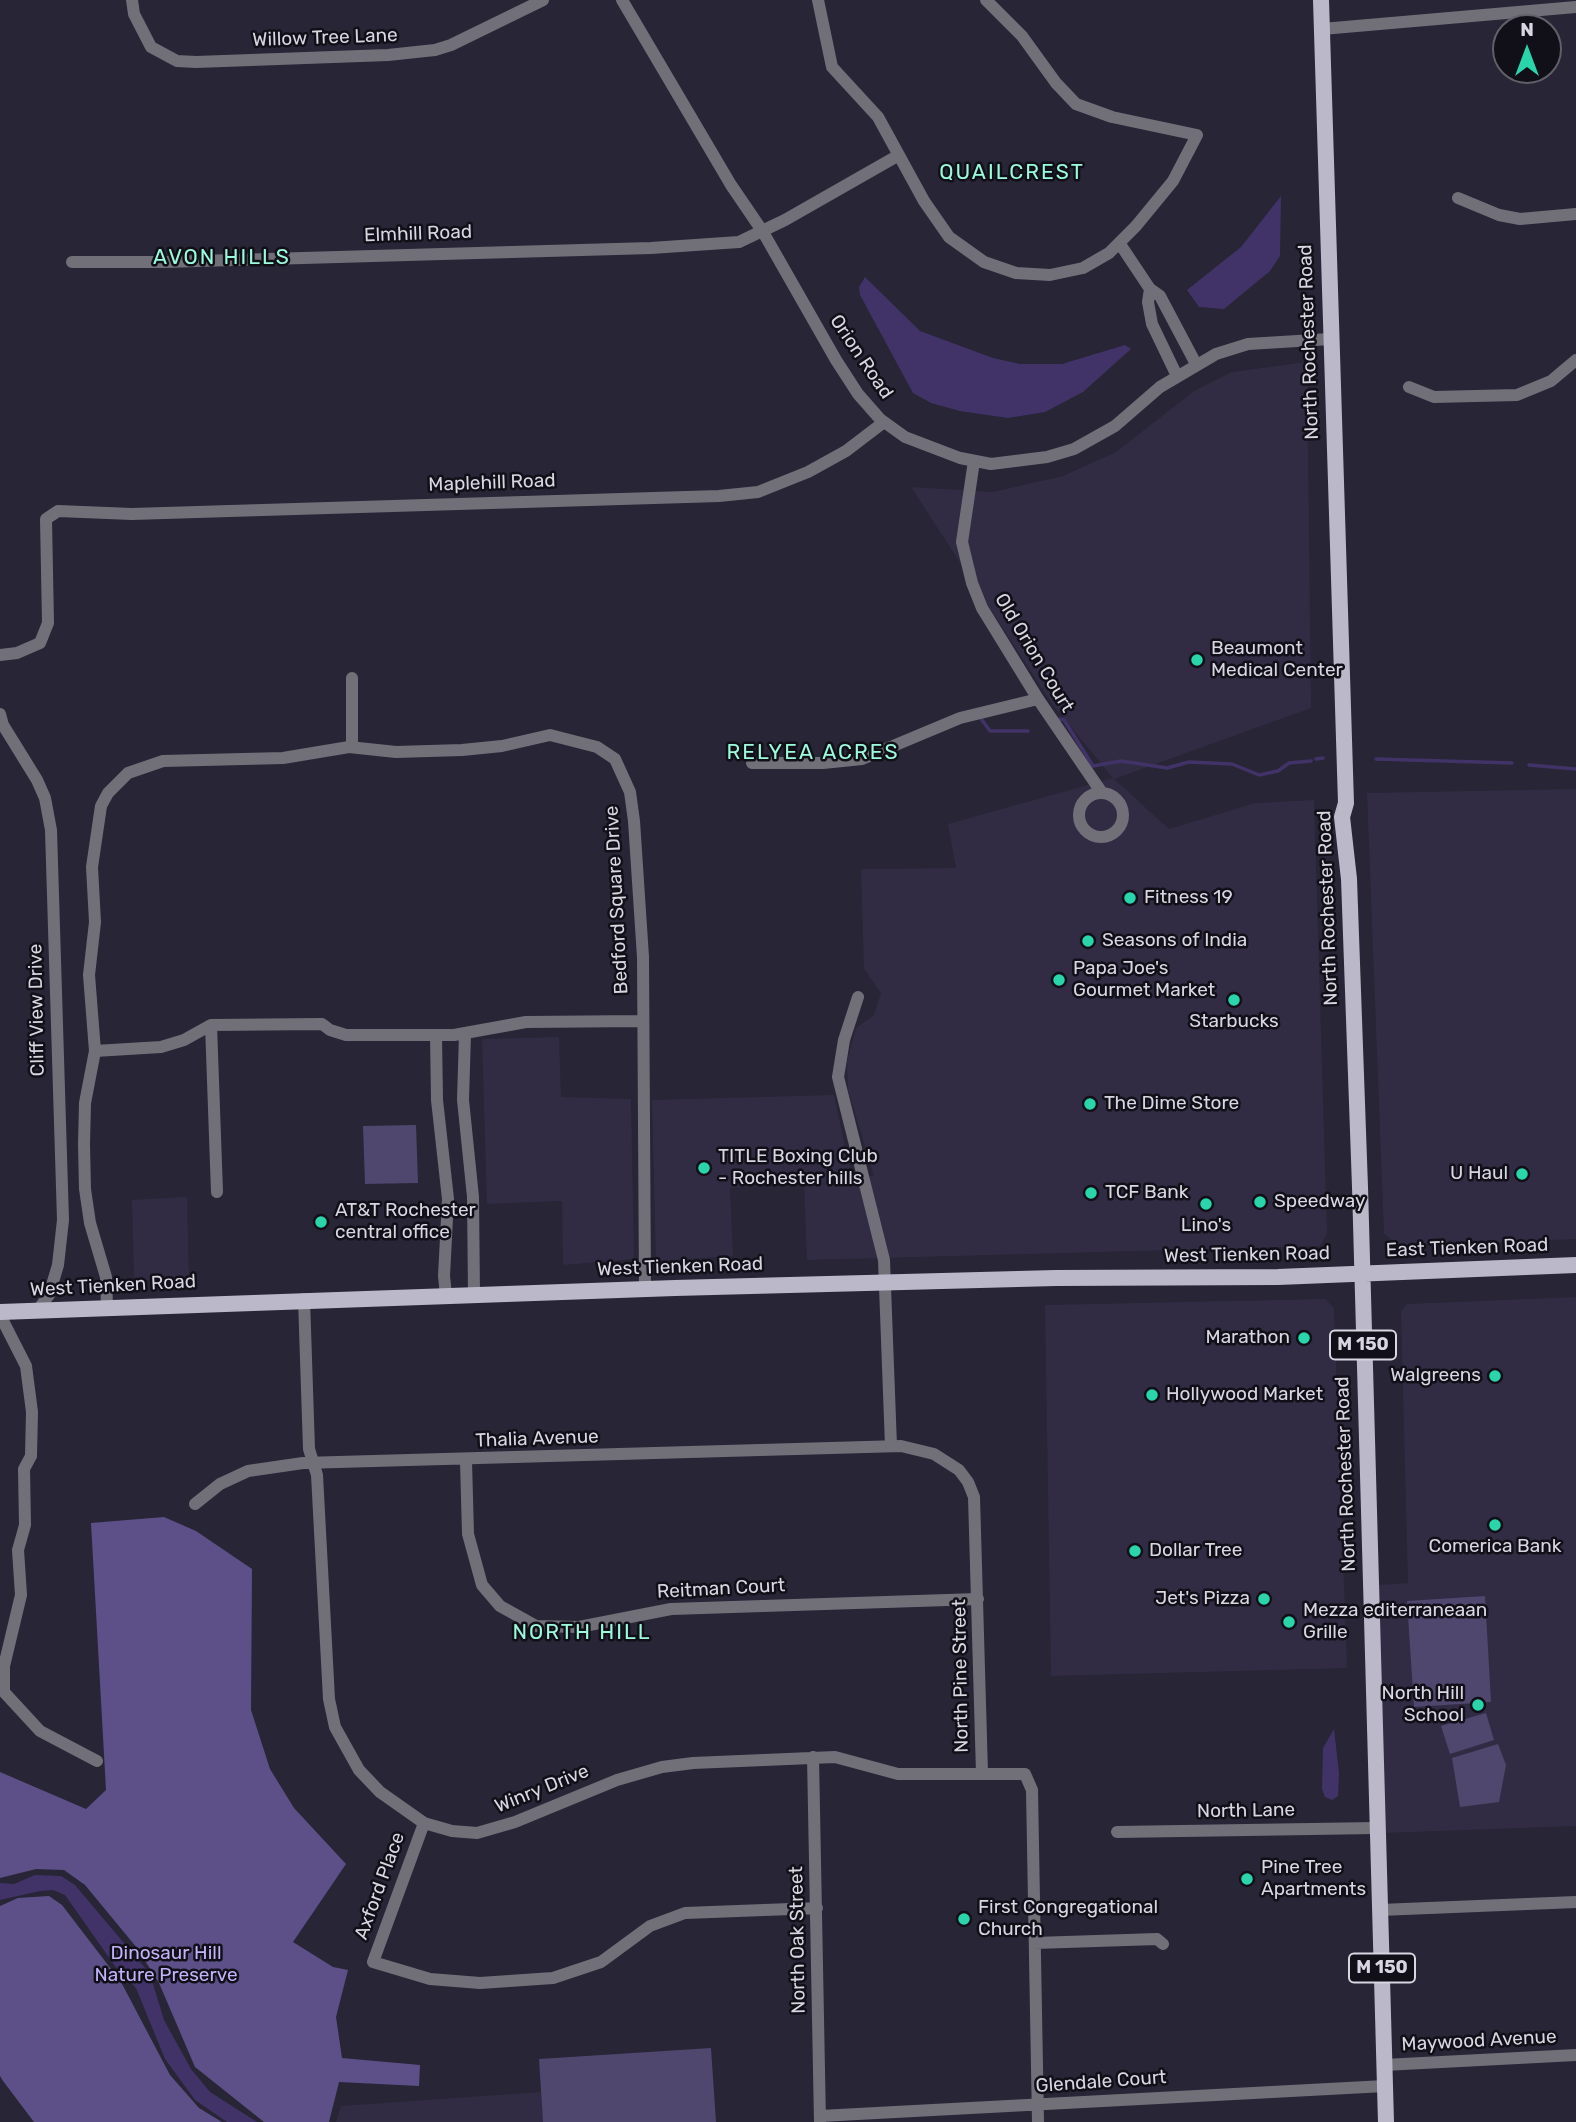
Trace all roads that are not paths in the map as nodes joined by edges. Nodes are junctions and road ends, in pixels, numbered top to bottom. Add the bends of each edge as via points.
1 (132, 0) edge
2 (543, 0) edge
3 (622, 0) edge
4 (818, 0) edge
5 (986, 0) edge
6 (1321, 0) edge
7 (1470, 0) edge
8 (1576, 7) edge
9 (1471, 15) junction
10 (1322, 29) junction
11 (898, 155) junction
12 (1458, 198) dead end
13 (1576, 214) edge
14 (763, 232) junction
15 (1120, 244) junction
16 (72, 262) dead end
17 (1150, 289) junction
18 (1330, 339) junction
19 (1576, 360) edge
20 (1196, 364) junction
21 (1177, 376) junction
22 (1409, 387) dead end
23 (884, 422) junction
24 (974, 461) junction
25 (0, 655) edge
26 (352, 678) dead end
27 (1038, 699) junction
28 (0, 714) edge
29 (352, 747) junction
30 (751, 762) dead end
31 (1088, 774) junction
32 (1102, 793) junction
33 (1086, 799) junction
34 (858, 998) dead end
35 (642, 1021) junction
36 (211, 1026) junction
37 (465, 1034) junction
38 (436, 1035) junction
39 (95, 1051) junction
40 (217, 1192) dead end
41 (1576, 1265) edge
42 (1361, 1274) junction
43 (885, 1282) junction
44 (645, 1289) junction
45 (474, 1294) junction
46 (446, 1295) junction
47 (304, 1299) junction
48 (107, 1307) junction
49 (37, 1311) junction
50 (0, 1314) edge
51 (891, 1446) junction
52 (466, 1461) junction
53 (312, 1463) junction
54 (195, 1504) dead end
55 (978, 1599) junction
56 (813, 1757) junction
57 (97, 1761) dead end
58 (982, 1773) junction
59 (1376, 1821) junction
60 (424, 1823) junction
61 (1117, 1832) dead end
62 (1576, 1902) edge
63 (817, 1908) junction
64 (1380, 1910) junction
65 (1035, 1943) junction
66 (1163, 1944) dead end
67 (1576, 2055) edge
68 (1384, 2065) junction
69 (1385, 2086) junction
70 (1038, 2105) junction
71 (820, 2119) edge
72 (1038, 2122) edge
73 (1386, 2122) edge

1 - 2 street, Willow Tree Lane via 151,47 177,61 196,62 435,50
3 - 14 street, Orion Road
4 - 11 street via 832,67 878,117
5 - 15 street via 1016,28 1076,104 1112,117 1197,135 1172,181
6 - 10 main road, North Rochester Road
7 - 9 street
8 - 9 street
9 - 10 street
10 - 18 main road, North Rochester Road
11 - 14 street, Elmhill Road
11 - 15 street via 949,237 1003,270 1031,275 1070,272 1097,262
12 - 13 street via 1520,219
14 - 16 street, Elmhill Road via 739,242 651,248
14 - 23 street, Orion Road via 836,360
15 - 17 street
17 - 20 street via 1160,296
17 - 21 street via 1152,324
18 - 20 street, Orion Road via 1248,344
18 - 42 main road, North Rochester Road via 1346,803 1342,817 1349,879
19 - 22 street via 1551,381 1517,395 1434,397
20 - 21 street, Orion Road
21 - 24 street, Orion Road via 1115,426 1074,449 1020,463
23 - 24 street, Orion Road via 905,437
23 - 25 street, Maplehill Road via 846,451 758,492 132,514 58,511 46,519 48,623 40,643
24 - 27 street, Old Orion Court via 962,526 964,559 982,608
26 - 29 street
27 - 30 street via 960,718 862,758 812,764
27 - 31 street, Old Orion Court
28 - 49 street, Cliff View Drive via 45,798 51,830 63,1220 58,1265 49,1294
29 - 35 street, Bedford Square Drive via 396,752 462,750 550,735 581,740 615,759 630,792 634,821 643,957
29 - 39 street, Bedford Square Drive via 236,761 163,761 128,773 108,793 101,806 92,867 95,922 89,975
31 - 32 street, Old Orion Court
31 - 33 street
32 - 33 street
32 - 33 street via 1115,799 1123,811 1121,825 1105,837 1092,836 1082,826 1079,811
34 - 43 street via 838,1077 878,1226
35 - 37 street, Bedford Square Drive via 526,1022
35 - 44 street
36 - 38 street, Bedford Square Drive via 322,1024 346,1035
36 - 39 street, Bedford Square Drive via 161,1047
36 - 40 street
37 - 38 street, Bedford Square Drive
37 - 45 street via 463,1100 473,1197
38 - 46 street via 437,1100 448,1199
39 - 48 street, Bedford Square Drive via 85,1103 85,1189 106,1277
41 - 42 main road, East Tienken Road
42 - 43 main road, West Tienken Road
42 - 59 main road, North Rochester Road / M 150
43 - 44 main road, West Tienken Road
43 - 51 street
44 - 45 main road, West Tienken Road
45 - 46 main road, West Tienken Road
46 - 47 main road, West Tienken Road
47 - 48 main road, West Tienken Road
47 - 53 street, Winry Drive
48 - 49 main road, West Tienken Road
49 - 50 main road, West Tienken Road
50 - 57 street via 26,1366 32,1412 31,1456 24,1469 25,1524 18,1550 21,1595 4,1666 4,1692 40,1731
51 - 52 street, Thalia Avenue
51 - 55 street, North Pine Street via 917,1448 950,1461 968,1482 974,1497
52 - 53 street, Thalia Avenue
52 - 55 street, Reitman Court via 468,1534 482,1585 500,1606 536,1626 579,1627 671,1609
53 - 54 street, Thalia Avenue via 248,1471 220,1484
53 - 60 street, Winry Drive via 317,1475 329,1699 335,1727 359,1770
55 - 58 street, North Pine Street
56 - 58 street, Winry Drive via 835,1757 898,1774
56 - 60 street, Winry Drive via 662,1767 477,1833 452,1832
56 - 63 street, North Oak Street
58 - 65 street, North Pine Street via 1025,1773 1030,1780
59 - 61 street, North Lane
59 - 64 main road, M 150
60 - 63 street, Axford Place via 373,1962 400,1972 454,1982 553,1978 601,1962 650,1926 685,1913
62 - 64 street
63 - 71 street, North Oak Street
64 - 68 main road, M 150
65 - 66 street via 1157,1940
65 - 70 street, North Pine Street
67 - 68 street, Maywood Avenue
68 - 69 main road, M 150
69 - 70 street, Glendale Court
69 - 73 main road, M 150
70 - 71 street, Glendale Court
70 - 72 street, North Pine Street

